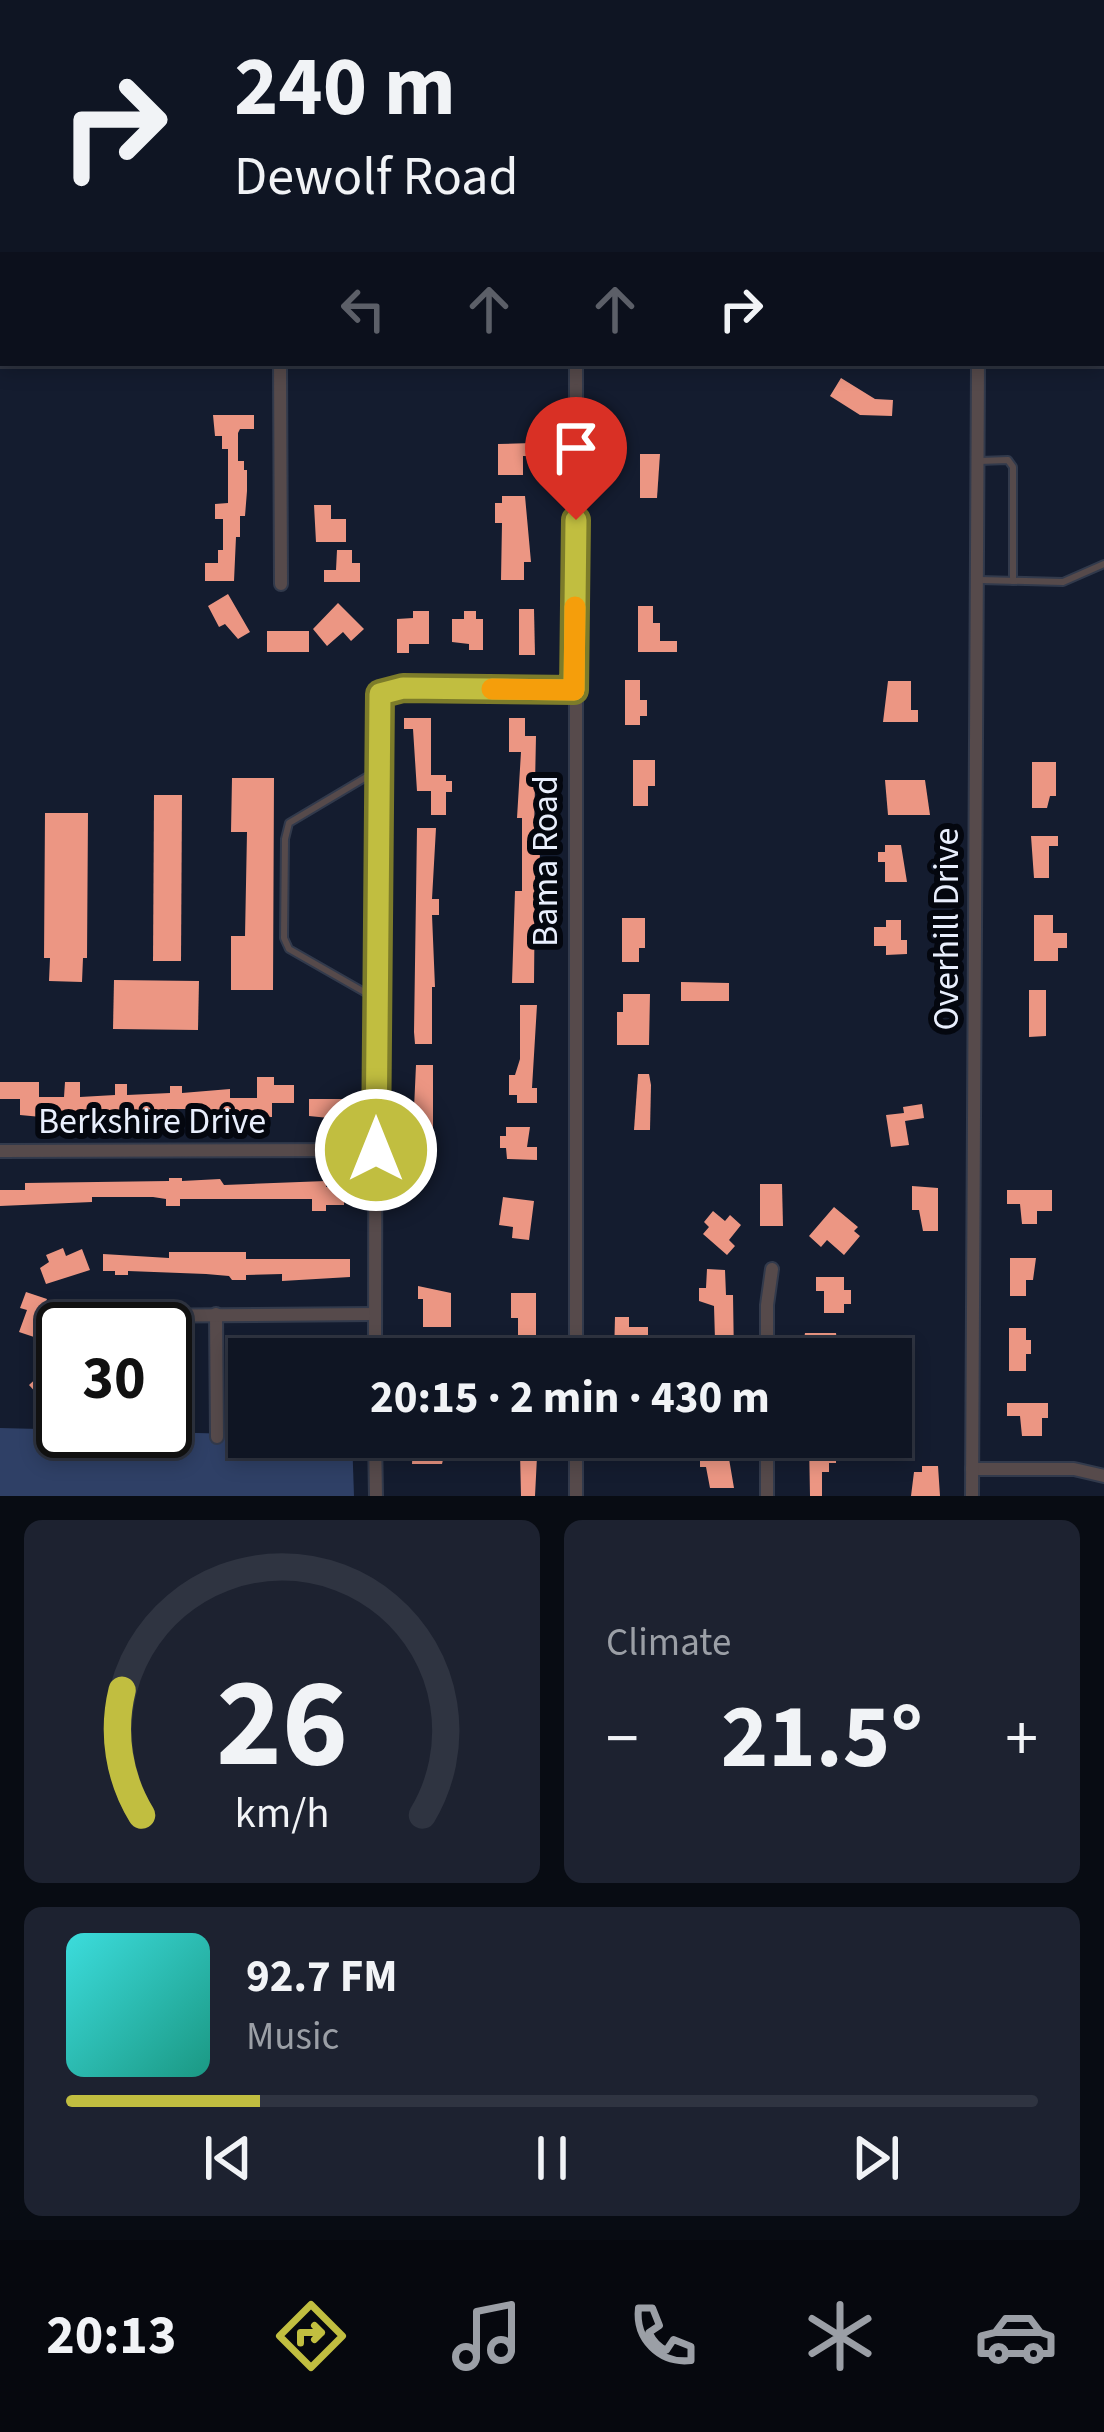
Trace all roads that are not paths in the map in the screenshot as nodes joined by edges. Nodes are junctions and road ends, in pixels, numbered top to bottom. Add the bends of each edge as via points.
1 (280, 366) edge
2 (576, 366) edge
3 (978, 366) edge
4 (978, 461) junction
5 (1104, 564) edge
6 (977, 580) junction
7 (1013, 581) junction
8 (281, 584) dead end
9 (574, 690) junction
10 (376, 771) junction
11 (376, 998) junction
12 (376, 1150) junction
13 (0, 1151) edge
14 (772, 1269) dead end
15 (374, 1313) junction
16 (192, 1314) edge
17 (216, 1314) junction
18 (375, 1338) edge
19 (576, 1338) edge
20 (767, 1338) edge
21 (217, 1437) dead end
22 (375, 1458) edge
23 (576, 1458) edge
24 (767, 1458) edge
25 (972, 1469) junction
26 (1104, 1475) edge
27 (376, 1496) edge
28 (576, 1496) edge
29 (767, 1496) edge
30 (972, 1496) edge

1 - 8 street
2 - 9 street, Bama Road
3 - 4 street, Overhill Drive
4 - 6 street, Overhill Drive
4 - 7 lane via 1008,460 1013,467
5 - 7 lane via 1063,582
6 - 7 lane
6 - 25 street, Overhill Drive
9 - 10 street via 380,694
9 - 19 street, Bama Road
10 - 11 street
10 - 11 lane via 289,824 284,938 289,949
11 - 12 street
12 - 13 street, Berkshire Drive
12 - 15 street
14 - 20 street
15 - 17 street
15 - 18 street
16 - 17 street
17 - 21 street
22 - 27 street
23 - 28 street
24 - 29 street
25 - 26 street
25 - 30 street, Overhill Drive

